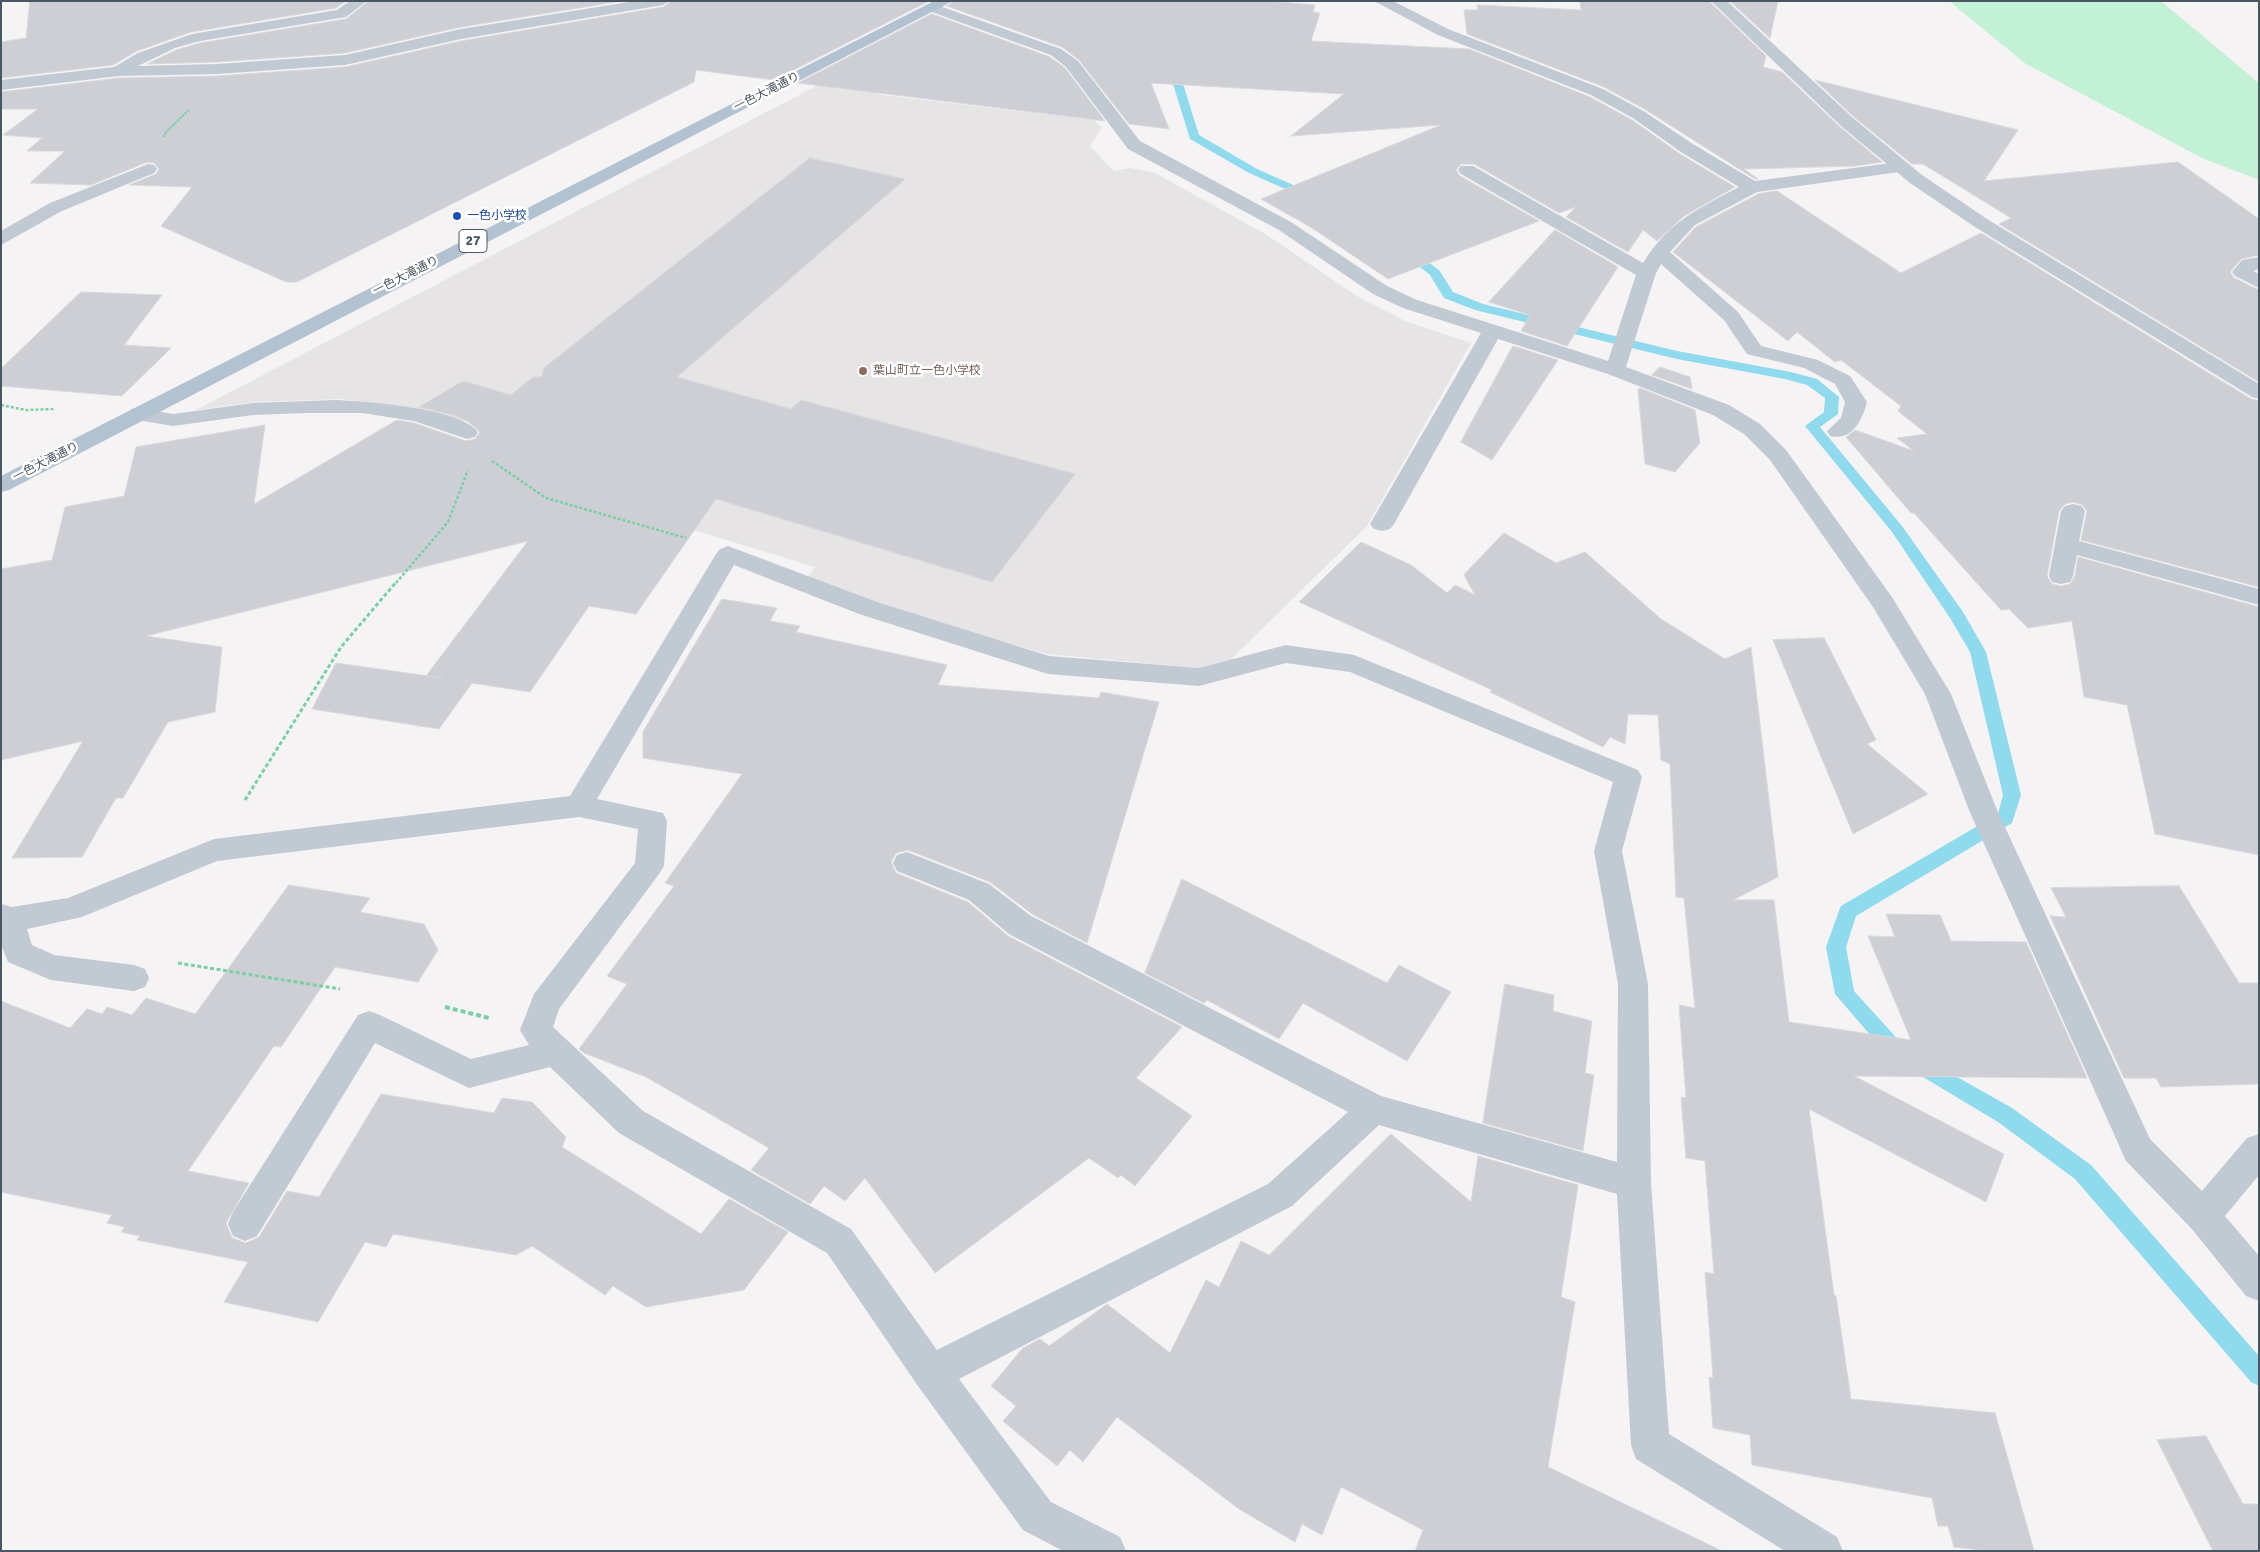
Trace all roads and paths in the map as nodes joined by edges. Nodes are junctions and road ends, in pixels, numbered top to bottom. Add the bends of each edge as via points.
1 (360, 1) edge
2 (663, 1) edge
3 (1381, 1) edge
4 (1718, 1) edge
5 (940, 4) edge
6 (217, 69) junction
7 (119, 71) junction
8 (1, 85) edge
9 (1900, 167) junction
10 (148, 169) joint
11 (1468, 170) dead end
12 (1752, 187) junction
13 (1, 239) edge
14 (1659, 252) junction
15 (2259, 263) edge
16 (1646, 273) junction
17 (2259, 282) edge
18 (1492, 332) junction
19 (1617, 363) junction
20 (2259, 393) edge
21 (139, 414) junction
22 (1838, 431) dead end
23 (471, 440) junction
24 (1, 486) edge
25 (2073, 512) dead end
26 (1382, 524) dead end
27 (2067, 545) junction
28 (728, 554) junction
29 (2061, 576) dead end
30 (2259, 597) edge
31 (579, 806) junction
32 (214, 850) junction
33 (906, 863) dead end
34 (5, 918) edge
35 (174, 962) dead end
36 (134, 978) dead end
37 (350, 990) dead end
38 (438, 1005) dead end
39 (546, 1041) junction
40 (1374, 1109) junction
41 (2259, 1149) edge
42 (1634, 1183) junction
43 (2204, 1216) junction
44 (245, 1224) dead end
45 (2259, 1284) edge
46 (931, 1373) junction
47 (1106, 1551) edge
48 (1823, 1551) edge

1 - 7 street via 341,14 201,36 158,48
2 - 6 street via 461,34 346,60
3 - 12 street via 1443,32 1597,92
4 - 9 street via 1840,116
5 - 18 street via 1056,52 1072,64 1134,146 1285,226 1380,290 1410,304
5 - 21 main road, 一色大滝通り / 27
6 - 7 street
6 - 10 path via 210,89 165,133 156,163
7 - 8 street
9 - 12 street
9 - 20 street via 1980,223
10 - 13 street via 56,207
11 - 16 street
12 - 14 street via 1689,221
14 - 16 street
14 - 22 street via 1731,316 1754,350 1811,364 1843,380 1856,402 1851,421
15 - 17 street via 2249,264 2242,272
16 - 19 street
18 - 19 street
18 - 26 street
19 - 43 street via 1721,410 1752,429 1778,455 1883,603 1938,694 1983,810 2138,1150
21 - 23 street via 172,420 252,409 338,407 407,412 442,420
21 - 24 main road, 一色大滝通り / 27
23 - 28 path via 516,480 546,498 707,544
23 - 32 path via 448,522 341,647
25 - 27 street
27 - 29 street
27 - 30 street
28 - 31 street
28 - 42 street via 868,608 1048,665 1199,677 1286,654 1354,664 1628,777 1608,851 1633,984
31 - 32 street
31 - 39 street via 653,821 650,866 545,1003
32 - 34 street via 71,909
33 - 40 street via 979,892 1020,925
34 - 36 street via 19,953 51,967
35 - 37 path
38 - 39 path
39 - 44 street via 469,1074 369,1024
39 - 46 street via 631,1122 840,1241
40 - 42 street
40 - 46 street via 1280,1195
41 - 43 street
42 - 48 street via 1650,1445
43 - 45 street
46 - 47 street via 1037,1516

